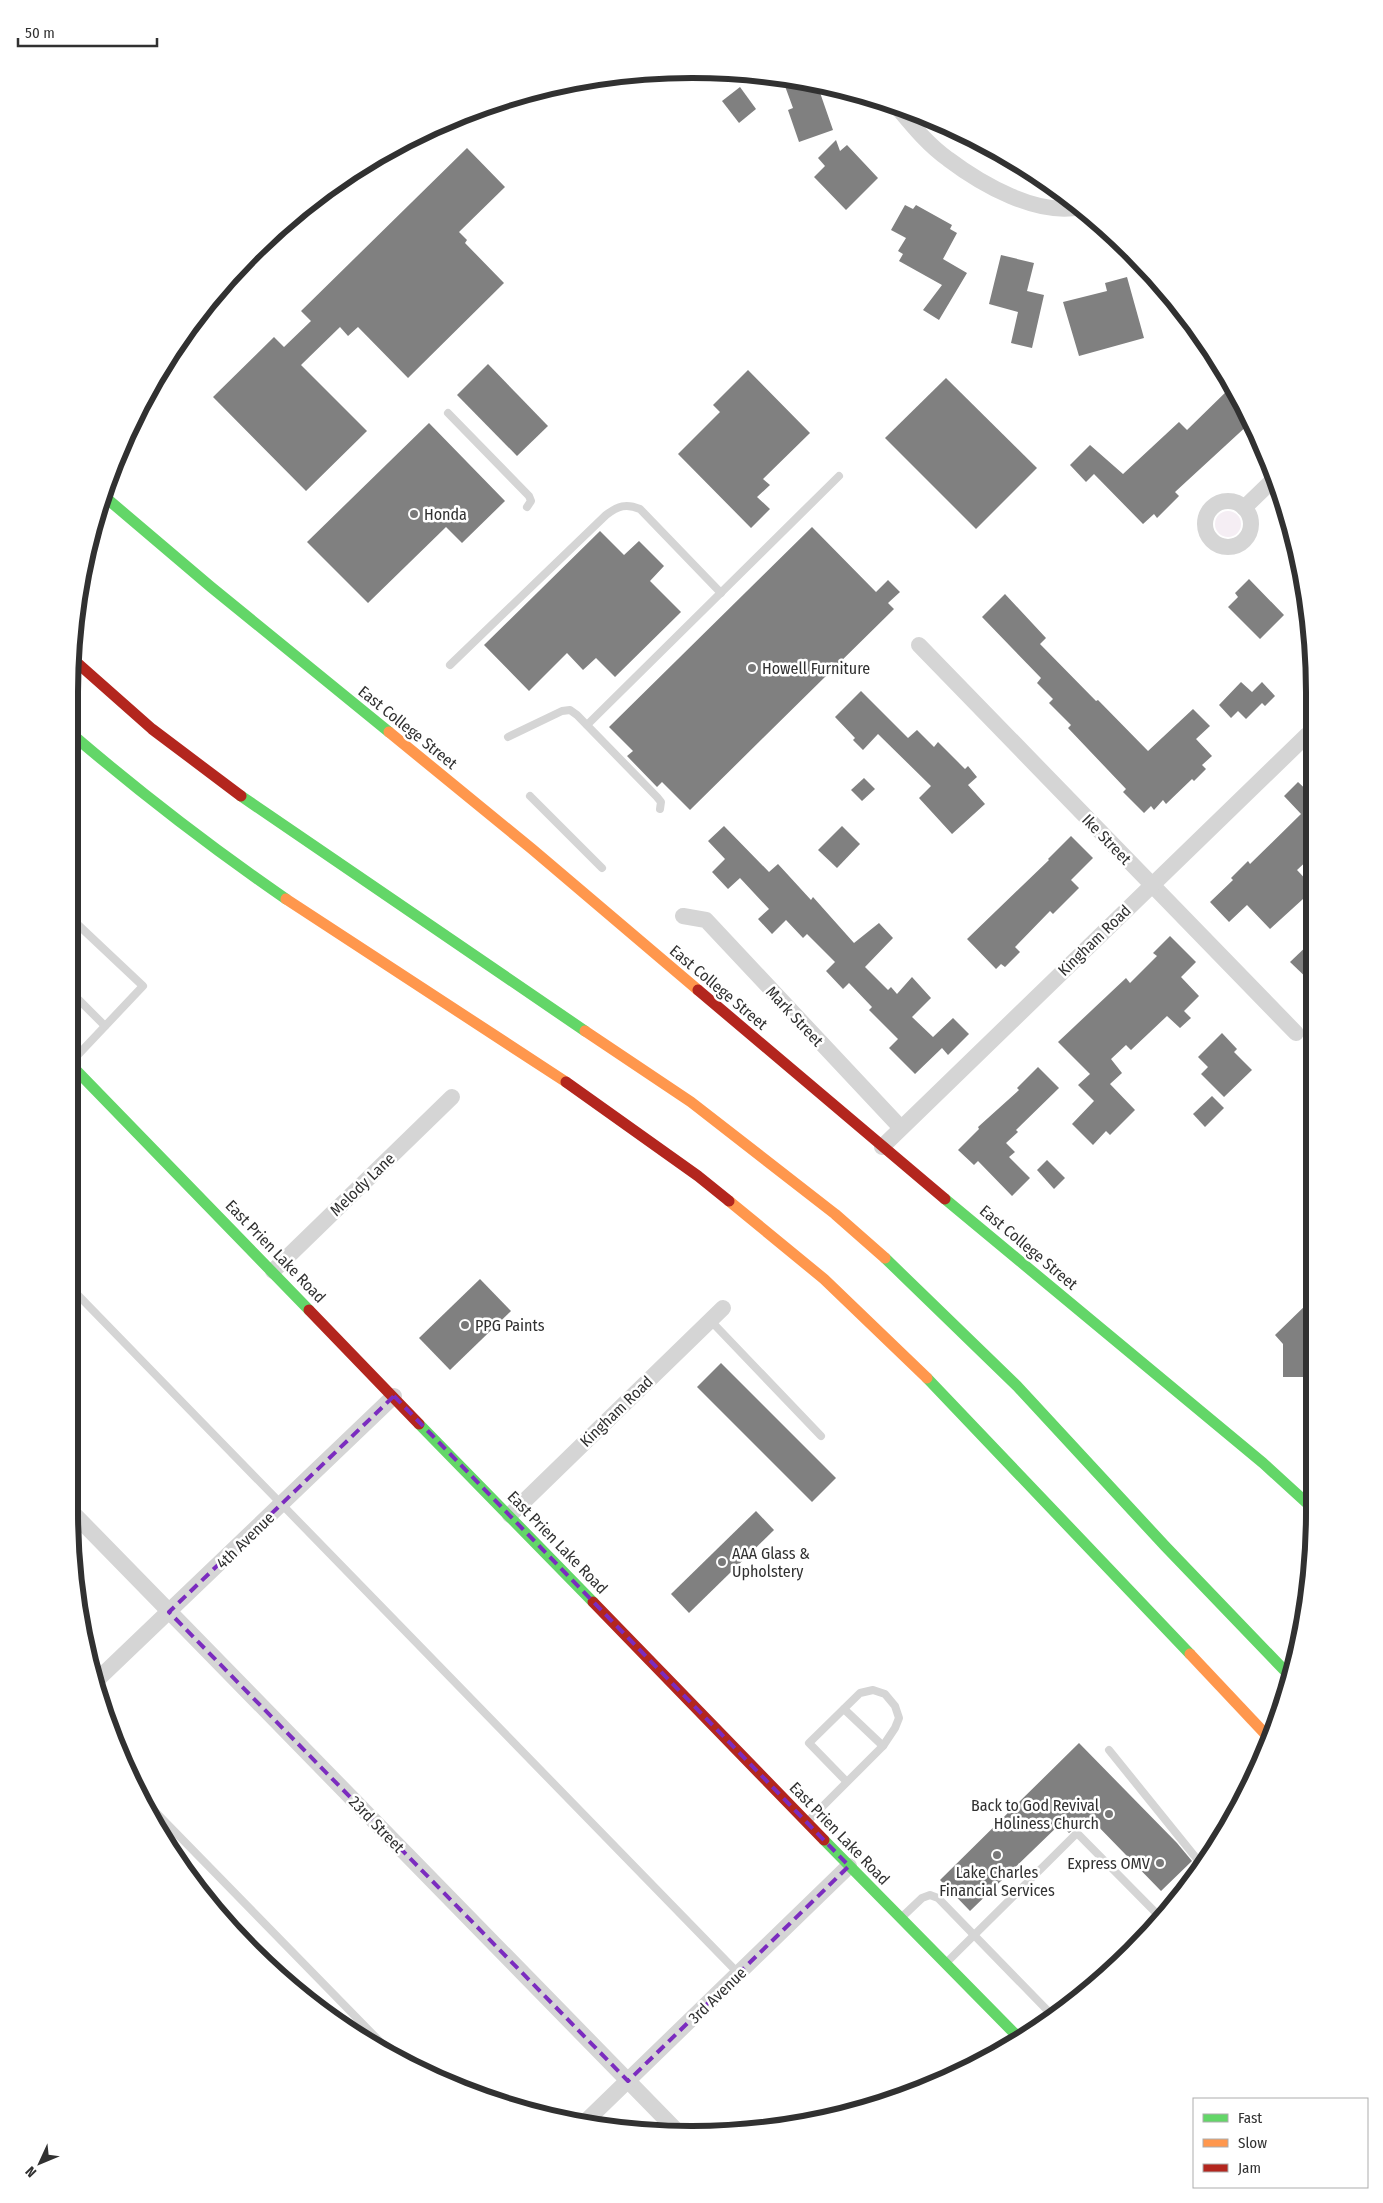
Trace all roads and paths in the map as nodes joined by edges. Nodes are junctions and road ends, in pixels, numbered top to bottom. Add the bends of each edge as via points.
1 (904, 116) edge
2 (1070, 208) edge
3 (448, 413) dead end
4 (839, 476) dead end
5 (1269, 484) edge
6 (108, 500) edge
7 (527, 507) dead end
8 (1244, 508) dead end
9 (721, 593) junction
10 (919, 645) dead end
11 (79, 664) edge
12 (450, 665) dead end
13 (588, 726) junction
14 (1306, 736) edge
15 (508, 737) dead end
16 (78, 739) edge
17 (530, 796) dead end
18 (660, 809) dead end
19 (602, 868) dead end
20 (1151, 885) junction
21 (683, 916) dead end
22 (78, 925) edge
23 (78, 1000) edge
24 (105, 1026) junction
25 (1296, 1033) dead end
26 (78, 1055) edge
27 (78, 1072) edge
28 (452, 1097) dead end
29 (901, 1128) junction
30 (882, 1147) junction
31 (273, 1271) junction
32 (78, 1295) edge
33 (722, 1308) dead end
34 (710, 1320) junction
35 (394, 1396) junction
36 (822, 1436) dead end
37 (1306, 1502) edge
38 (281, 1504) junction
39 (510, 1515) junction
40 (78, 1518) edge
41 (169, 1612) junction
42 (1285, 1670) edge
43 (100, 1677) edge
44 (844, 1709) junction
45 (1264, 1733) edge
46 (883, 1746) junction
47 (1109, 1750) dead end
48 (846, 1781) junction
49 (158, 1815) edge
50 (806, 1822) junction
51 (1197, 1859) edge
52 (849, 1866) junction
53 (1156, 1912) edge
54 (901, 1919) junction
55 (974, 1935) junction
56 (945, 1964) junction
57 (739, 1974) junction
58 (1048, 2011) dead end
59 (1014, 2033) edge
60 (377, 2039) edge
61 (628, 2081) junction
62 (590, 2117) edge
63 (671, 2125) edge

1 - 2 street via 947,159 981,181 1040,206
3 - 7 lane via 529,496 531,501
4 - 9 lane
5 - 8 street
6 - 30 main road, East College Street via 532,850
9 - 12 lane via 640,509 623,505 606,515
9 - 13 lane
10 - 20 street, Ike Street
11 - 42 main road via 152,729 261,811 691,1102 835,1214 1017,1386
13 - 15 lane via 570,710
13 - 18 lane via 657,797 661,802
14 - 20 street, Kingham Road
16 - 45 main road via 245,872 572,1086 675,1159 824,1279 946,1397
17 - 19 lane
20 - 25 street, Ike Street
20 - 29 street, Kingham Road
21 - 29 street, Mark Street via 706,920
22 - 24 lane via 143,986
23 - 24 lane
24 - 26 lane
27 - 31 main road, East Prien Lake Road
28 - 31 street, Melody Lane
29 - 30 street, Kingham Road
30 - 37 main road, East College Street
31 - 35 main road, East Prien Lake Road
32 - 38 lane
33 - 34 street, Kingham Road
34 - 36 lane
34 - 39 street, Kingham Road
35 - 38 street, 4th Avenue
35 - 39 main road, East Prien Lake Road
38 - 41 street, 4th Avenue
38 - 57 lane
39 - 50 main road, East Prien Lake Road
40 - 41 street, 23rd Street
41 - 43 street, 4th Avenue
41 - 61 street, 23rd Street
44 - 46 lane
44 - 46 lane via 860,1693 873,1690 885,1694 895,1706 899,1718
44 - 48 lane via 809,1743
46 - 48 lane
47 - 51 lane
48 - 50 lane
49 - 60 lane
50 - 52 main road, East Prien Lake Road
52 - 54 main road, East Prien Lake Road
52 - 57 street, 3rd Avenue
53 - 55 lane via 1077,1833
54 - 55 lane via 930,1894 938,1898
54 - 56 main road, East Prien Lake Road
55 - 56 lane
55 - 58 lane
56 - 59 main road, East Prien Lake Road
57 - 61 street, 3rd Avenue
61 - 62 street, 3rd Avenue
61 - 63 street, 23rd Street

